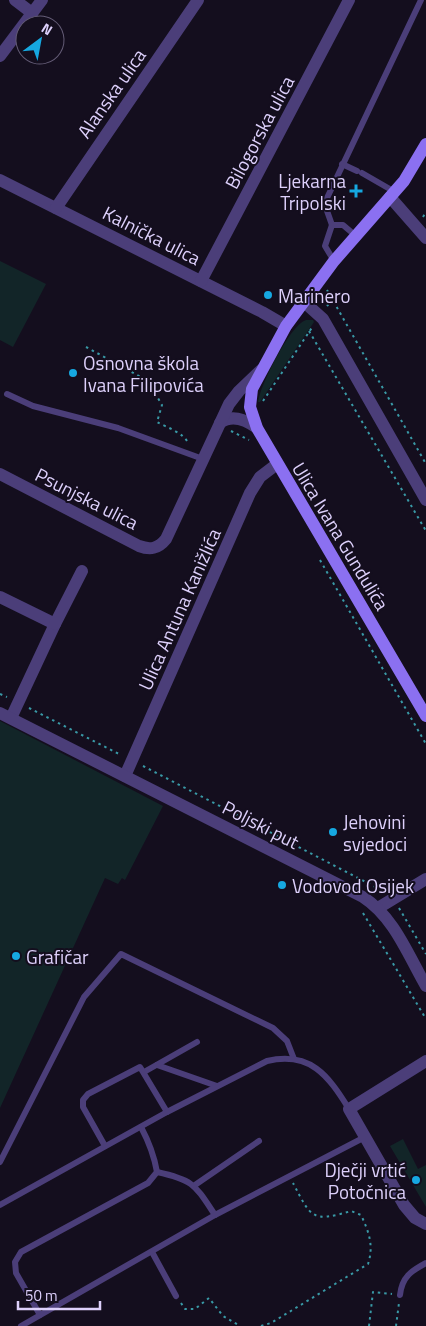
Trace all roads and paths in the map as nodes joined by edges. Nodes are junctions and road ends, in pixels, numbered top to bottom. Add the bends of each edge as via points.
1 (15, 0) edge
2 (42, 0) edge
3 (198, 0) edge
4 (349, 0) edge
5 (421, 0) edge
6 (32, 13) junction
7 (0, 56) edge
8 (426, 144) edge
9 (342, 164) junction
10 (0, 180) edge
11 (393, 194) junction
12 (56, 208) junction
13 (332, 225) junction
14 (356, 236) junction
15 (426, 238) edge
16 (334, 261) junction
17 (202, 281) junction
18 (303, 301) junction
19 (320, 315) junction
20 (286, 326) junction
21 (310, 331) junction
22 (86, 347) dead end
23 (261, 370) junction
24 (7, 394) dead end
25 (262, 405) dead end
26 (219, 424) junction
27 (257, 428) junction
28 (251, 440) dead end
29 (197, 457) junction
30 (278, 464) junction
31 (426, 464) edge
32 (0, 474) edge
33 (426, 500) edge
34 (426, 531) edge
35 (316, 553) dead end
36 (82, 571) dead end
37 (0, 597) edge
38 (55, 624) junction
39 (0, 694) edge
40 (19, 703) junction
41 (6, 715) edge
42 (426, 716) edge
43 (426, 744) edge
44 (133, 760) junction
45 (125, 776) junction
46 (426, 879) edge
47 (393, 898) junction
48 (378, 908) junction
49 (362, 911) dead end
50 (426, 954) edge
51 (426, 986) edge
52 (426, 1019) edge
53 (197, 1042) dead end
54 (294, 1058) junction
55 (426, 1061) edge
56 (157, 1065) junction
57 (144, 1072) junction
58 (217, 1086) junction
59 (349, 1109) junction
60 (167, 1112) junction
61 (140, 1127) junction
62 (365, 1137) junction
63 (259, 1141) dead end
64 (105, 1146) junction
65 (0, 1162) edge
66 (157, 1172) junction
67 (289, 1177) junction
68 (195, 1185) junction
69 (0, 1205) edge
70 (215, 1215) junction
71 (426, 1224) edge
72 (152, 1252) junction
73 (426, 1263) edge
74 (400, 1295) junction
75 (176, 1296) joint
76 (40, 1315) junction
77 (21, 1326) edge
78 (240, 1326) edge
79 (261, 1326) edge
80 (369, 1326) edge
81 (396, 1326) edge

1 - 6 street
2 - 6 street
3 - 12 street, Alanska ulica
4 - 17 street, Bilogorska ulica
5 - 9 lane
6 - 7 street
8 - 11 main road via 410,173
9 - 11 lane
9 - 13 lane via 326,202
10 - 12 street, Kalnička ulica
11 - 14 main road
11 - 15 street
12 - 17 street, Kalnička ulica
13 - 14 lane via 343,225
13 - 16 lane via 325,246
14 - 16 main road
16 - 18 main road
17 - 20 street, Kalnička ulica
18 - 19 street
18 - 20 main road
19 - 21 path
19 - 31 path via 332,300
19 - 33 street
20 - 23 main road
21 - 25 path
21 - 34 path
22 - 29 path via 148,381 162,404 157,422 186,439
23 - 26 street via 233,399
23 - 27 main road, Ulica Ivana Gundulića via 250,401
24 - 29 lane via 33,406 118,428
26 - 27 street via 227,419 237,419
26 - 28 path
26 - 29 street
27 - 30 main road, Ulica Ivana Gundulića
29 - 32 street, Psunjska ulica via 166,539 158,547 150,549
30 - 42 main road, Ulica Ivana Gundulića
30 - 44 street, Ulica Antuna Kanižlića via 260,478 250,493
35 - 43 path
36 - 38 street
37 - 38 street
38 - 40 street
39 - 40 path
40 - 41 street
40 - 44 path
41 - 45 street, Poljski put
44 - 45 street, Ulica Antuna Kanižlića
44 - 47 path
45 - 48 street, Poljski put via 355,892
46 - 47 street
47 - 48 street
47 - 50 path
48 - 51 street, Poljski put via 389,921
49 - 52 path
53 - 56 lane
54 - 58 lane via 267,1061
54 - 59 lane via 320,1070
54 - 65 lane via 287,1041 273,1028 121,954 84,997
55 - 59 street
56 - 57 lane
56 - 58 lane
57 - 60 lane
57 - 64 lane via 140,1067 88,1094 83,1100 82,1107
58 - 60 lane
59 - 62 street
60 - 61 lane
61 - 64 lane
61 - 66 lane via 154,1156
62 - 67 lane
62 - 71 street via 404,1205
63 - 68 lane
64 - 69 lane
66 - 68 lane
66 - 76 lane via 148,1182 20,1252 15,1262 16,1273
67 - 70 lane
67 - 79 path via 308,1211 316,1217 332,1217 351,1211 361,1215 370,1235 371,1253 368,1264
68 - 70 lane
70 - 72 lane
72 - 75 lane
72 - 76 lane
73 - 74 lane via 406,1275
74 - 80 path via 374,1292
74 - 81 path
75 - 78 path via 185,1309 195,1309 209,1298 223,1316
76 - 77 lane

